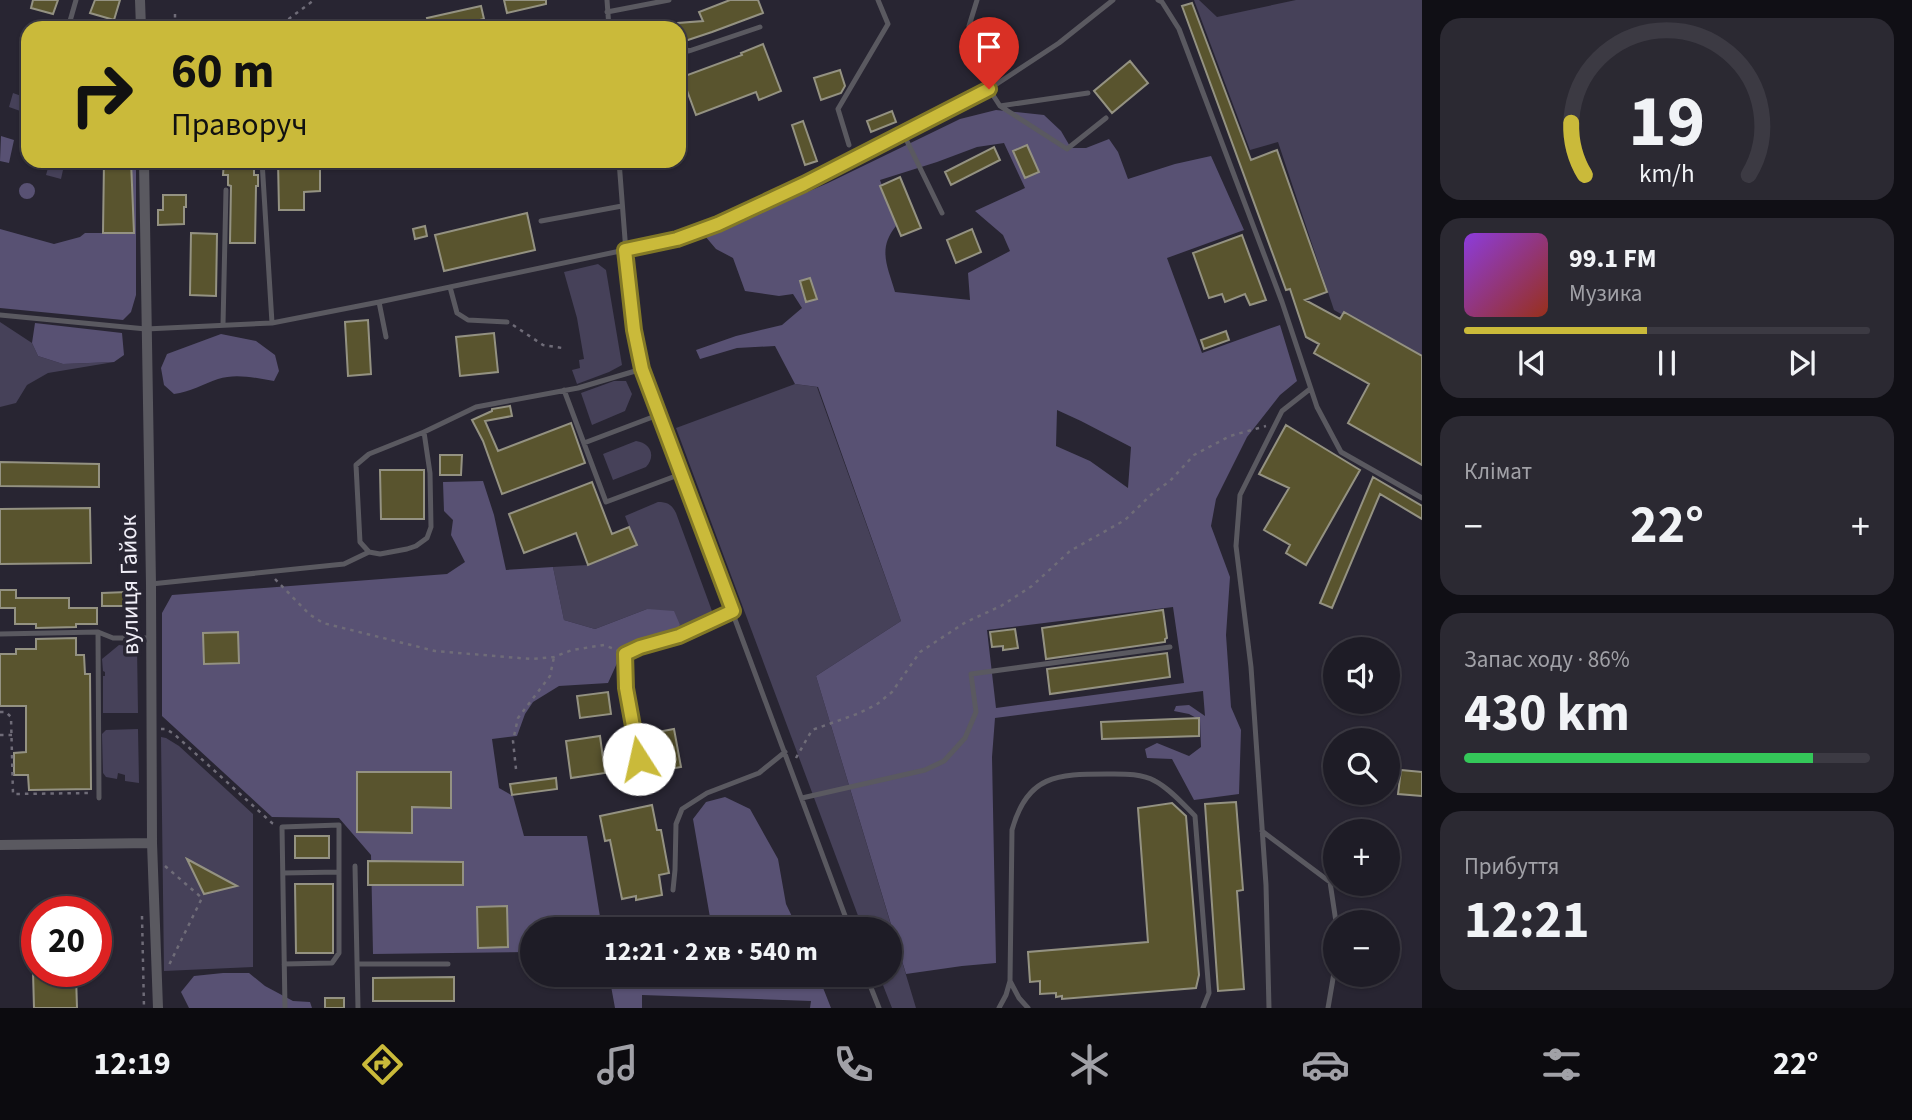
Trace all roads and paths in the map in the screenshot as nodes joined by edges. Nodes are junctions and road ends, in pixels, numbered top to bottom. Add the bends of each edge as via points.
1 (76, 0) edge
2 (140, 0) edge
3 (314, 0) edge
4 (607, 0) edge
5 (669, 0) edge
6 (878, 0) edge
7 (976, 0) edge
8 (1113, 0) edge
9 (1158, 0) edge
10 (607, 12) junction
11 (175, 14) dead end
12 (70, 21) edge
13 (141, 21) edge
14 (175, 21) edge
15 (286, 21) edge
16 (608, 21) edge
17 (760, 26) dead end
18 (969, 26) dead end
19 (686, 50) edge
20 (989, 89) junction
21 (1088, 93) dead end
22 (1000, 106) junction
23 (1106, 117) dead end
24 (903, 133) junction
25 (849, 145) dead end
26 (144, 168) edge
27 (262, 168) edge
28 (619, 168) edge
29 (226, 190) dead end
30 (622, 205) junction
31 (942, 213) dead end
32 (541, 221) dead end
33 (625, 250) junction
34 (450, 287) junction
35 (379, 302) junction
36 (0, 315) edge
37 (507, 321) joint
38 (272, 323) junction
39 (223, 325) junction
40 (146, 329) junction
41 (386, 337) dead end
42 (562, 348) dead end
43 (642, 369) junction
44 (1310, 389) junction
45 (564, 390) junction
46 (658, 415) junction
47 (1276, 423) junction
48 (424, 432) junction
49 (584, 443) junction
50 (681, 474) junction
51 (1422, 498) edge
52 (369, 552) junction
53 (270, 573) junction
54 (151, 584) junction
55 (733, 611) junction
56 (98, 632) junction
57 (0, 634) edge
58 (150, 638) junction
59 (1170, 647) dead end
60 (625, 654) junction
61 (554, 657) junction
62 (0, 712) edge
63 (151, 729) junction
64 (12, 735) junction
65 (0, 736) edge
66 (785, 752) junction
67 (639, 759) dead end
68 (790, 767) junction
69 (516, 769) dead end
70 (99, 795) joint
71 (802, 798) junction
72 (282, 827) junction
73 (1262, 831) junction
74 (152, 843) junction
75 (0, 845) edge
76 (153, 855) junction
77 (355, 866) dead end
78 (339, 872) junction
79 (283, 873) junction
80 (673, 890) dead end
81 (1334, 910) edge
82 (142, 912) dead end
83 (846, 917) edge
84 (285, 964) junction
85 (357, 964) junction
86 (448, 964) dead end
87 (168, 967) dead end
88 (1010, 981) junction
89 (870, 987) edge
90 (1332, 987) edge
91 (144, 1008) edge
92 (158, 1008) edge
93 (285, 1008) edge
94 (358, 1008) edge
95 (878, 1008) edge
96 (999, 1008) edge
97 (1028, 1008) edge
98 (1203, 1008) edge
99 (1269, 1008) edge
100 (1328, 1008) edge

1 - 12 lane
2 - 13 street
3 - 15 path
4 - 10 lane
5 - 10 lane
6 - 25 lane via 888,24 838,109
7 - 18 lane
8 - 20 lane via 1059,44
9 - 44 lane via 1180,29
10 - 16 lane
11 - 14 path
17 - 19 lane
20 - 22 lane
20 - 24 lane
21 - 22 lane
22 - 23 lane via 1067,149
24 - 31 lane
24 - 33 lane via 718,224
26 - 40 street, вулиця Гайок
27 - 38 lane
28 - 30 lane
29 - 39 lane
30 - 32 lane
30 - 33 lane
33 - 34 lane
33 - 43 lane
34 - 35 lane
34 - 37 lane via 457,313 468,320
35 - 38 lane
35 - 41 lane
36 - 40 lane
37 - 42 path via 543,345
38 - 39 lane
39 - 40 lane
40 - 54 street, вулиця Гайок
43 - 45 lane
43 - 46 lane
44 - 47 lane via 1282,411
44 - 51 lane via 1341,452
45 - 48 lane via 476,407
45 - 49 lane
46 - 49 lane
46 - 50 lane
47 - 68 path via 1230,436 1194,455 1125,520 1070,551 1032,586 1001,606 920,652 892,692 876,705 812,730
47 - 73 lane via 1240,495 1236,546 1251,667
48 - 52 lane via 369,454 356,465 360,542
48 - 52 lane via 430,473 427,538 407,549
49 - 50 lane via 606,502
50 - 55 lane
52 - 53 lane via 344,564
53 - 54 lane
53 - 61 path via 323,623 435,651
54 - 58 street, вулиця Гайок
55 - 60 lane
55 - 66 lane
56 - 57 lane
56 - 58 lane via 113,638
56 - 70 lane
58 - 63 street, вулиця Гайок
59 - 71 lane via 971,674 976,712 965,738 944,761 925,770
60 - 61 path via 604,645
60 - 67 lane via 626,688
61 - 69 path via 550,676 518,718 513,741
62 - 64 path via 11,716
63 - 72 path via 174,734
63 - 74 street, вулиця Гайок
64 - 65 path
64 - 70 path via 13,794
66 - 68 lane
66 - 80 lane via 759,773 707,793 682,809 676,824
68 - 71 lane
71 - 83 lane
72 - 78 lane via 339,825
72 - 79 lane
73 - 81 lane via 1330,882
73 - 99 lane
74 - 75 street
74 - 76 street, вулиця Гайок
76 - 87 path via 202,898
76 - 92 street, вулиця Гайок
77 - 85 lane
78 - 79 lane
78 - 84 lane via 339,953 332,963
79 - 84 lane
82 - 91 path
84 - 93 lane
85 - 86 lane
85 - 94 lane
88 - 96 lane
88 - 97 lane
88 - 98 lane via 1012,830 1024,800 1052,778 1072,774 1136,776 1153,779 1195,816 1209,993
89 - 95 lane
90 - 100 lane

